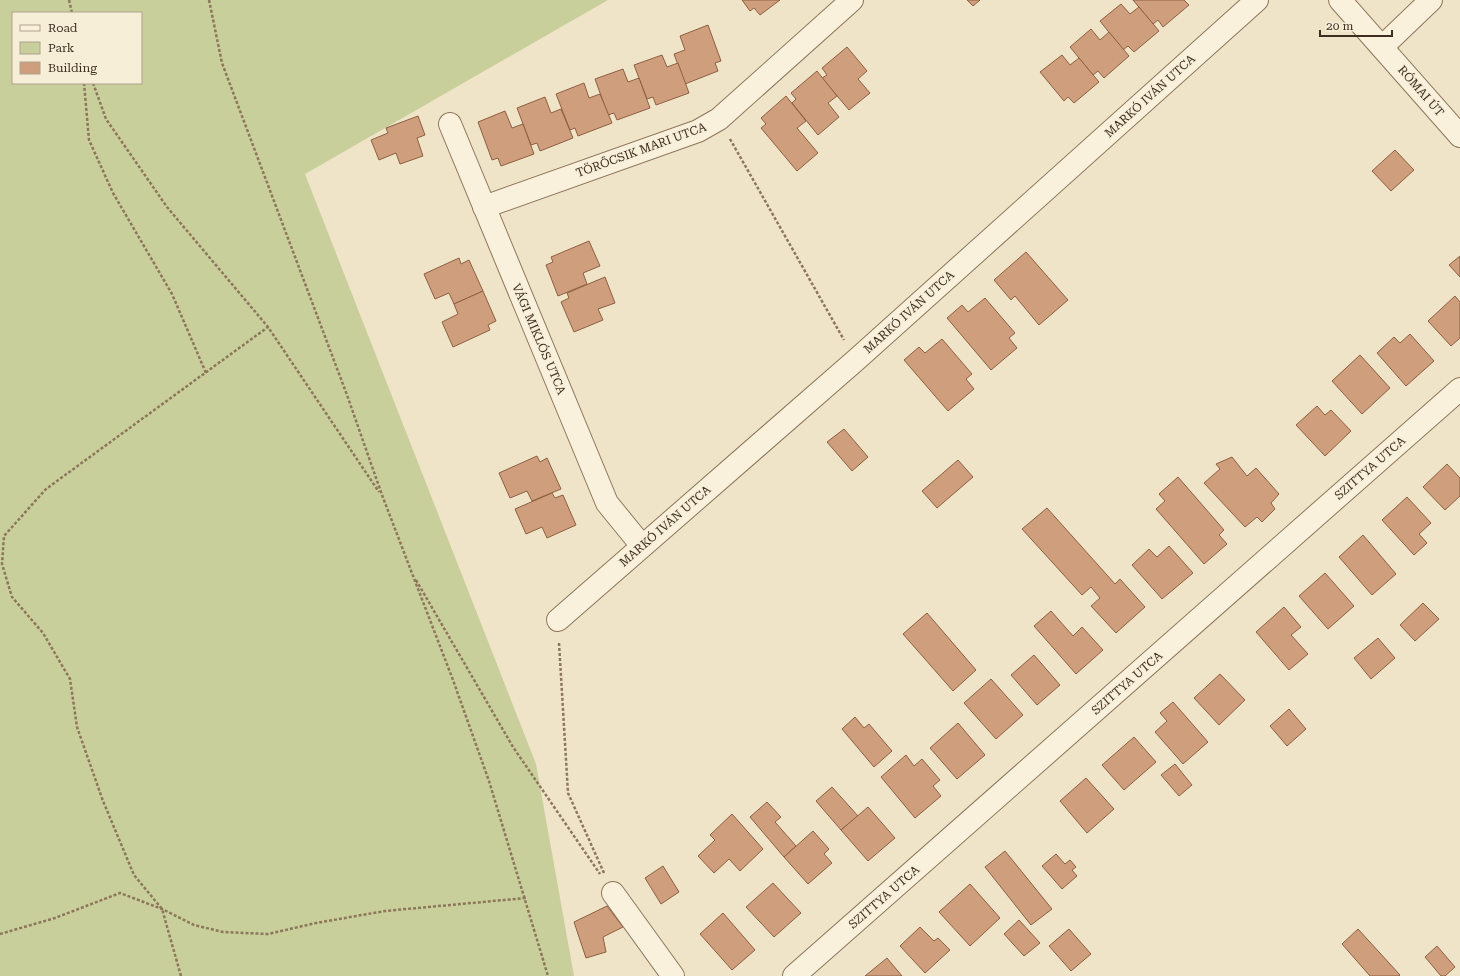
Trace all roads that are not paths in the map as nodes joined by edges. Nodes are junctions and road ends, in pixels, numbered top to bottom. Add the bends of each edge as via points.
1 (852, 0) edge
2 (1257, 0) edge
3 (1340, 0) edge
4 (1432, 0) edge
5 (1382, 47) junction
6 (450, 124) dead end
7 (1460, 136) edge
8 (484, 207) junction
9 (1460, 389) edge
10 (642, 546) junction
11 (558, 620) road end
12 (613, 893) road end
13 (674, 976) edge
14 (794, 976) edge

1 - 8 street, TÖRŐCSIK MARI UTCA via 719,119 698,131
2 - 10 street, MARKÓ IVÁN UTCA via 856,360
3 - 5 street, RÓMAI ÚT
4 - 5 street
5 - 7 street, RÓMAI ÚT
6 - 8 street, VÁGI MIKLÓS UTCA
8 - 10 street, VÁGI MIKLÓS UTCA via 607,503
9 - 14 street, SZITTYA UTCA
10 - 11 street, MARKÓ IVÁN UTCA
12 - 13 street

